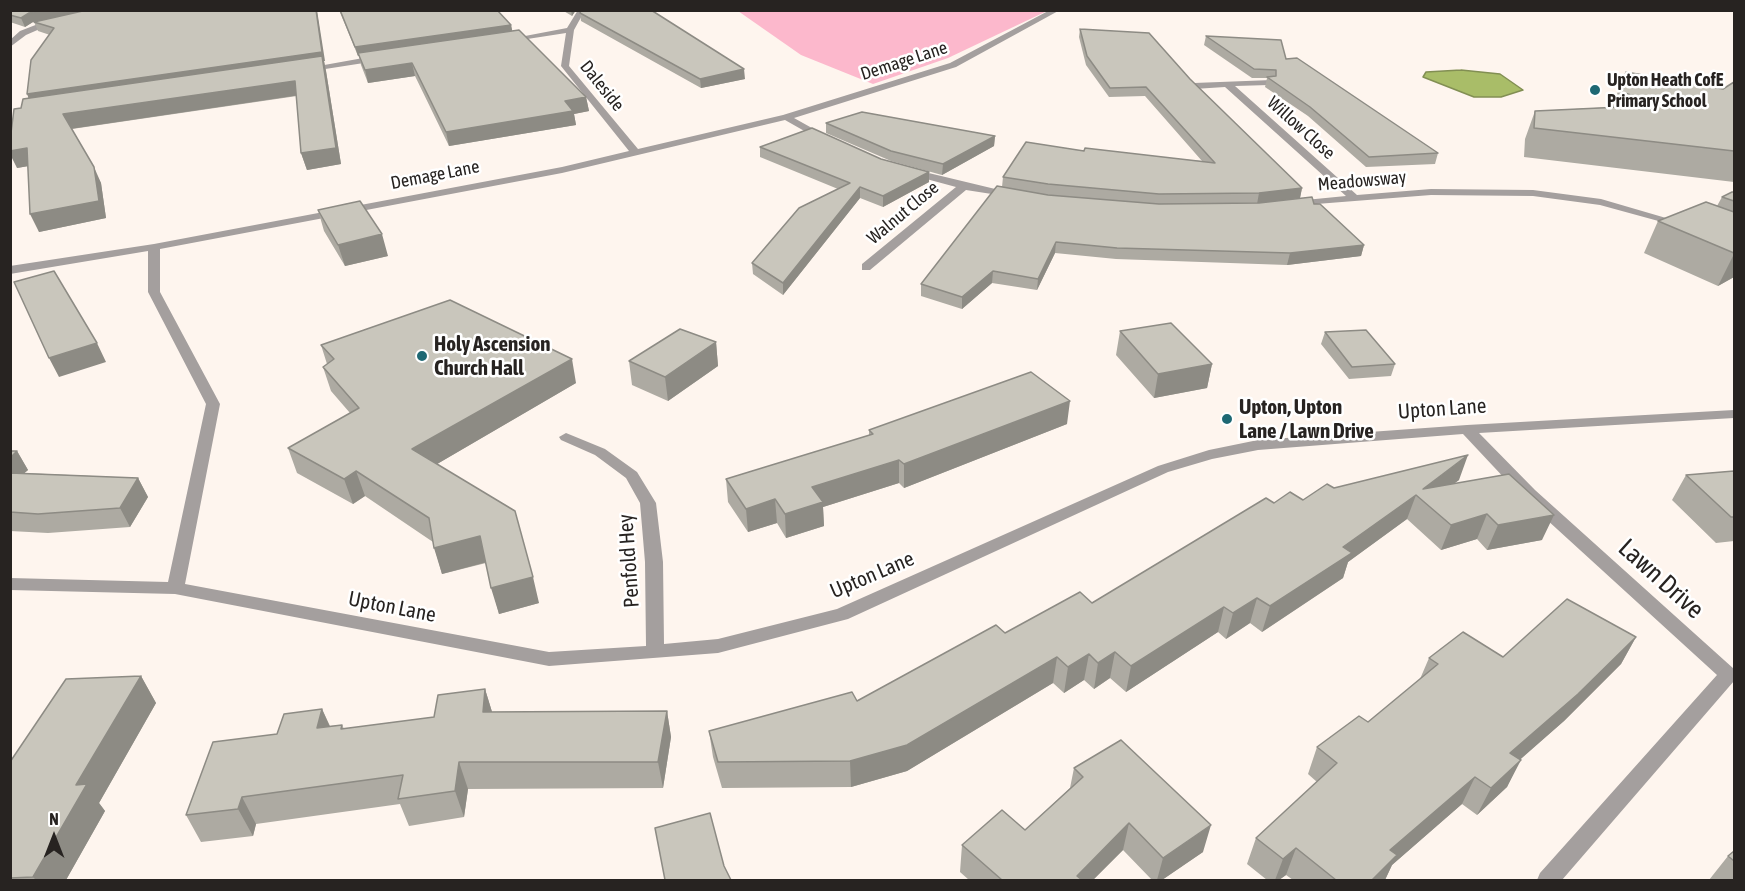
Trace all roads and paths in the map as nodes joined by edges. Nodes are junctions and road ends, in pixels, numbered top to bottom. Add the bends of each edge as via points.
1 (582, 10) edge
2 (1057, 10) edge
3 (66, 19) edge
4 (570, 30) junction
5 (500, 41) edge
6 (10, 45) edge
7 (395, 56) edge
8 (290, 71) edge
9 (1269, 82) edge
10 (1227, 84) junction
11 (1194, 86) edge
12 (786, 117) junction
13 (837, 144) edge
14 (637, 154) junction
15 (897, 168) edge
16 (964, 186) junction
17 (1023, 196) edge
18 (1353, 197) junction
19 (1278, 206) edge
20 (1694, 229) edge
21 (154, 247) junction
22 (866, 267) dead end
23 (10, 270) edge
24 (1734, 414) edge
25 (1467, 429) junction
26 (566, 437) dead end
27 (14, 588) edge
28 (175, 588) junction
29 (655, 652) junction
30 (1732, 677) edge
31 (1548, 880) edge

1 - 4 street, Daleside
2 - 12 street, Demage Lane via 953,65
3 - 6 street via 36,26
4 - 5 street
4 - 14 street, Daleside via 565,66
7 - 8 street
9 - 10 street, Willow Close
10 - 11 street, Willow Close
10 - 18 street, Willow Close
12 - 13 street
12 - 14 street, Demage Lane
14 - 21 street, Demage Lane
15 - 16 street
16 - 17 street
16 - 22 street, Walnut Close
18 - 19 street, Meadowsway
18 - 20 street, Meadowsway via 1431,192 1533,193 1601,202
21 - 23 street, Demage Lane
21 - 28 street via 154,292 213,404
24 - 25 street, Upton Lane
25 - 29 street, Upton Lane via 1258,445 1209,455 1163,469 842,614 718,646
25 - 30 street, Lawn Drive via 1529,494
26 - 29 street, Penfold Hey via 600,452 632,475 648,503 654,562
27 - 28 street, Upton Lane
28 - 29 street, Upton Lane via 549,659
30 - 31 street, Lawn Drive

